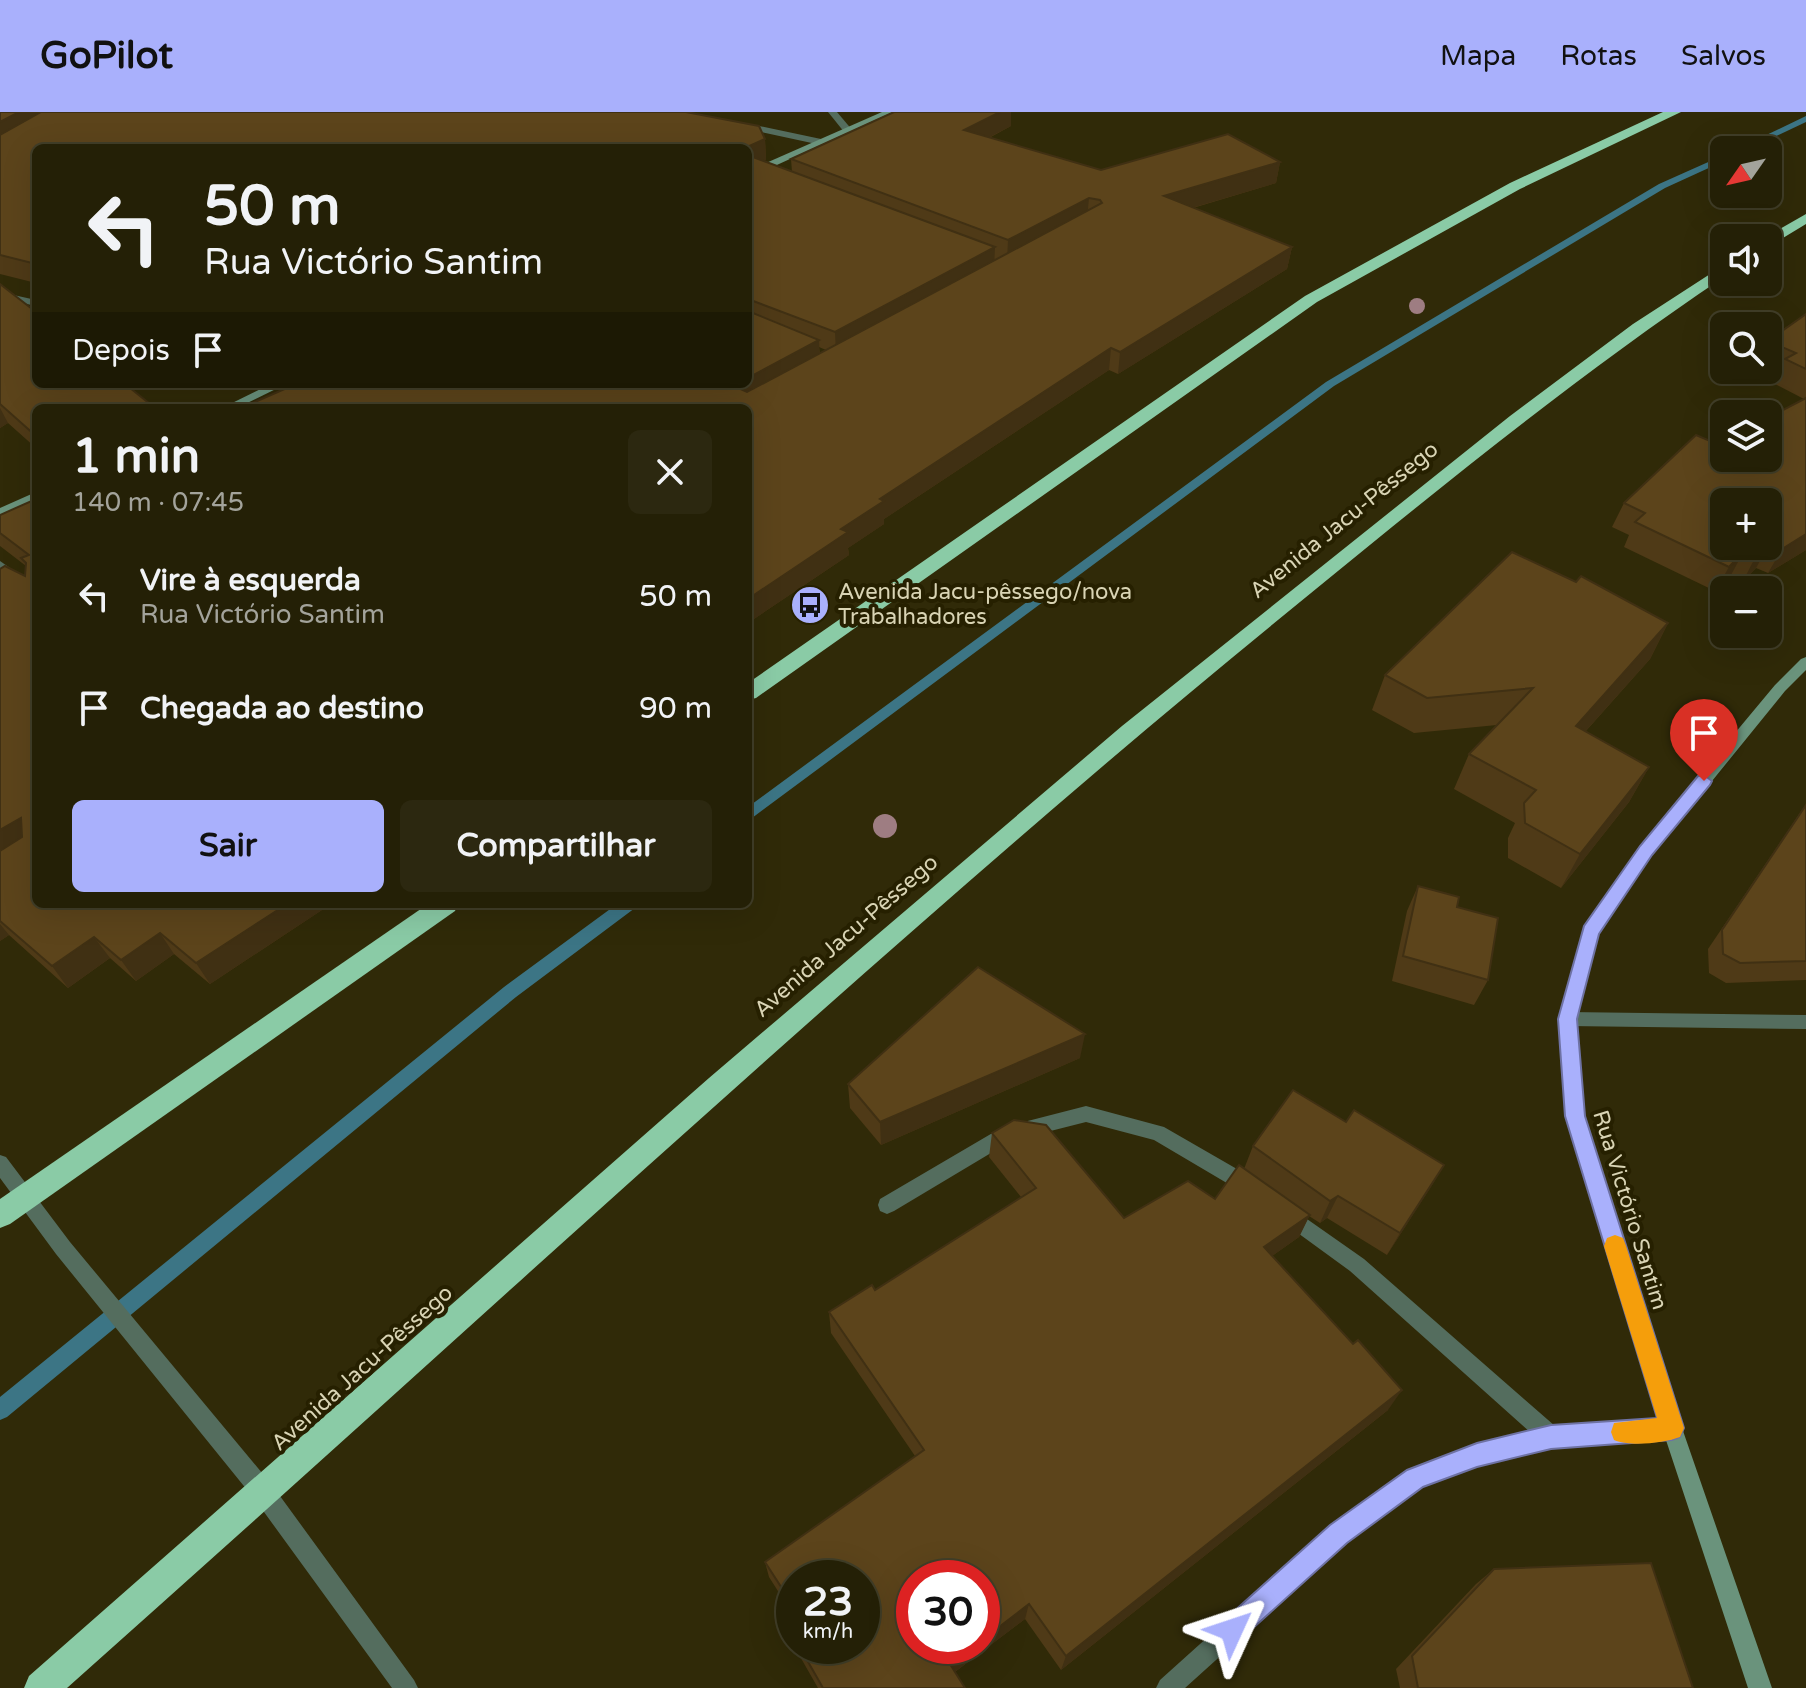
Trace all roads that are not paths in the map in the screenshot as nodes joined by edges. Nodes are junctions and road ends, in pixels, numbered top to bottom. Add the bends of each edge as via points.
1 (832, 112) edge
2 (889, 112) edge
3 (1674, 112) edge
4 (734, 123) edge
5 (848, 131) junction
6 (821, 142) junction
7 (752, 173) edge
8 (770, 177) edge
9 (1806, 218) edge
10 (1782, 233) edge
11 (1710, 280) edge
12 (0, 295) edge
13 (32, 302) edge
14 (271, 388) edge
15 (237, 404) edge
16 (32, 498) edge
17 (0, 513) edge
18 (0, 565) edge
19 (32, 590) edge
20 (1806, 662) edge
21 (752, 690) edge
22 (440, 908) edge
23 (1568, 1019) junction
24 (1806, 1022) edge
25 (0, 1163) edge
26 (24, 1198) junction
27 (887, 1205) dead end
28 (0, 1215) edge
29 (1672, 1428) junction
30 (1551, 1437) junction
31 (264, 1493) junction
32 (41, 1688) edge
33 (406, 1688) edge
34 (1168, 1688) edge
35 (1760, 1688) edge

1 - 5 street
2 - 5 street
3 - 21 highway via 1515,186 1311,299
4 - 6 street
5 - 6 street
6 - 7 street
7 - 8 street
9 - 10 highway
11 - 31 highway, Avenida Jacu-Pêssego via 1530,407 984,853
12 - 13 street
14 - 15 street
16 - 17 street
18 - 19 street
20 - 23 street, Rua Victório Santim via 1646,851 1590,932
22 - 26 highway
23 - 24 street
23 - 29 street, Rua Victório Santim via 1575,1116
25 - 26 street
26 - 28 highway
26 - 31 street
27 - 30 street via 1007,1134 1086,1114 1158,1133 1246,1184 1357,1265
29 - 30 street
29 - 35 street, Rua Victório Santim
30 - 34 street via 1477,1455 1415,1478 1339,1534
31 - 32 highway, Avenida Jacu-Pêssego
31 - 33 street

